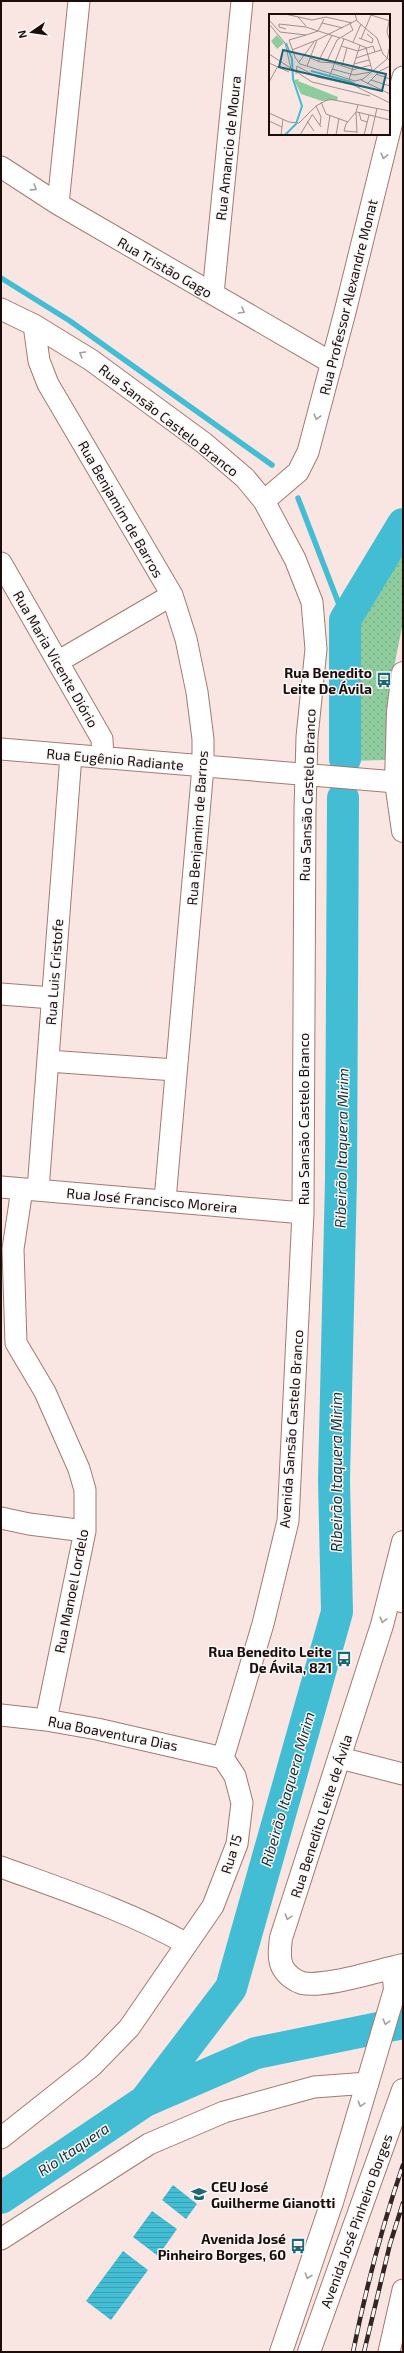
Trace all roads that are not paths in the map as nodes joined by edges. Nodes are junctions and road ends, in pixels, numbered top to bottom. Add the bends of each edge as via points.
1 (79, 1) edge
2 (242, 1) edge
3 (403, 77) edge
4 (390, 129) edge
5 (389, 135) edge
6 (1, 167) edge
7 (58, 204) junction
8 (213, 294) junction
9 (1, 309) edge
10 (34, 325) junction
11 (332, 363) junction
12 (271, 496) junction
13 (1, 563) edge
14 (172, 595) junction
15 (59, 661) junction
16 (403, 673) edge
17 (1, 749) edge
18 (71, 755) junction
19 (103, 758) junction
20 (203, 767) junction
21 (313, 775) junction
22 (396, 782) junction
23 (403, 831) edge
24 (1, 994) edge
25 (52, 998) junction
26 (48, 1061) junction
27 (175, 1070) junction
28 (1, 1187) edge
29 (30, 1189) junction
30 (164, 1200) junction
31 (303, 1213) junction
32 (8, 1344) edge
33 (1, 1518) edge
34 (84, 1531) junction
35 (403, 1542) edge
36 (396, 1600) edge
37 (1, 1715) edge
38 (46, 1720) junction
39 (224, 1758) junction
40 (340, 1758) junction
41 (403, 1774) edge
42 (1, 1867) edge
43 (187, 1944) junction
44 (395, 1967) edge
45 (368, 2083) junction
46 (403, 2090) edge
47 (1, 2138) edge
48 (1, 2239) edge
49 (403, 2290) edge
50 (282, 2352) edge
51 (309, 2352) edge
52 (389, 2352) edge

1 - 7 street
2 - 8 street, Rua Amancio de Moura
3 -> 4 street, Rua Professor Alexandre Monat
5 -> 11 street, Rua Professor Alexandre Monat
6 -> 7 street, Rua Tristão Gago
7 - 8 street, Rua Tristão Gago
8 -> 11 street, Rua Tristão Gago
9 - 10 street, Rua Sansão Castelo Branco
12 -> 10 street, Rua Sansão Castelo Branco via 91,360
10 - 14 street, Rua Benjamim de Barros via 39,361 48,384
11 -> 12 street, Rua Professor Alexandre Monat via 308,452 298,472
12 - 21 street, Rua Sansão Castelo Branco via 312,602 316,649 307,737
13 - 15 street, Rua Maria Vicente Diório
14 - 15 street
14 - 20 street, Rua Benjamim de Barros via 186,639 197,692 203,739
15 - 19 street, Rua Maria Vicente Diório via 102,739
16 - 22 main road via 398,712
17 - 18 street, Rua Eugênio Radiante
18 - 19 street, Rua Eugênio Radiante
18 - 25 street, Rua Luis Cristofe
19 - 20 street, Rua Eugênio Radiante
20 - 21 street, Rua Eugênio Radiante
20 - 27 street, Rua Benjamim de Barros
21 - 22 street, Rua Eugênio Radiante
21 - 31 street, Rua Sansão Castelo Branco
22 - 23 main road
24 - 25 street
25 - 26 street, Rua Luis Cristofe
26 - 27 street
26 - 29 street, Rua Luis Cristofe
27 - 30 street, Rua Benjamim de Barros
28 - 29 street, Rua José Francisco Moreira
29 - 30 street, Rua José Francisco Moreira
29 - 32 street, Rua Manoel Lordelo via 13,1249
30 - 31 street, Rua José Francisco Moreira
31 - 39 street, Avenida Sansão Castelo Branco via 288,1521 263,1624
32 - 34 street, Rua Manoel Lordelo via 45,1392 79,1469 85,1490
33 - 34 street
34 - 38 street, Rua Manoel Lordelo
35 - 36 main road, Rua Benedito Leite de Ávila
36 -> 40 main road, Rua Benedito Leite de Ávila
37 - 38 street, Rua Boaventura Dias
38 - 39 street, Rua Boaventura Dias via 156,1741
39 - 43 street, Rua 15 via 235,1776 242,1803 237,1844 213,1906
40 - 41 street
40 -> 44 main road, Rua Benedito Leite de Ávila via 281,1938 282,1967 291,1978 302,1983 322,1983
42 - 43 street via 108,1906
43 - 47 street via 129,2028 92,2066
44 -> 45 main road, Avenida José Pinheiro Borges via 395,1990
45 - 48 street via 314,2087 224,2112 149,2144
45 -> 50 main road, Avenida José Pinheiro Borges
46 - 51 main road, Avenida José Pinheiro Borges
49 - 52 street

